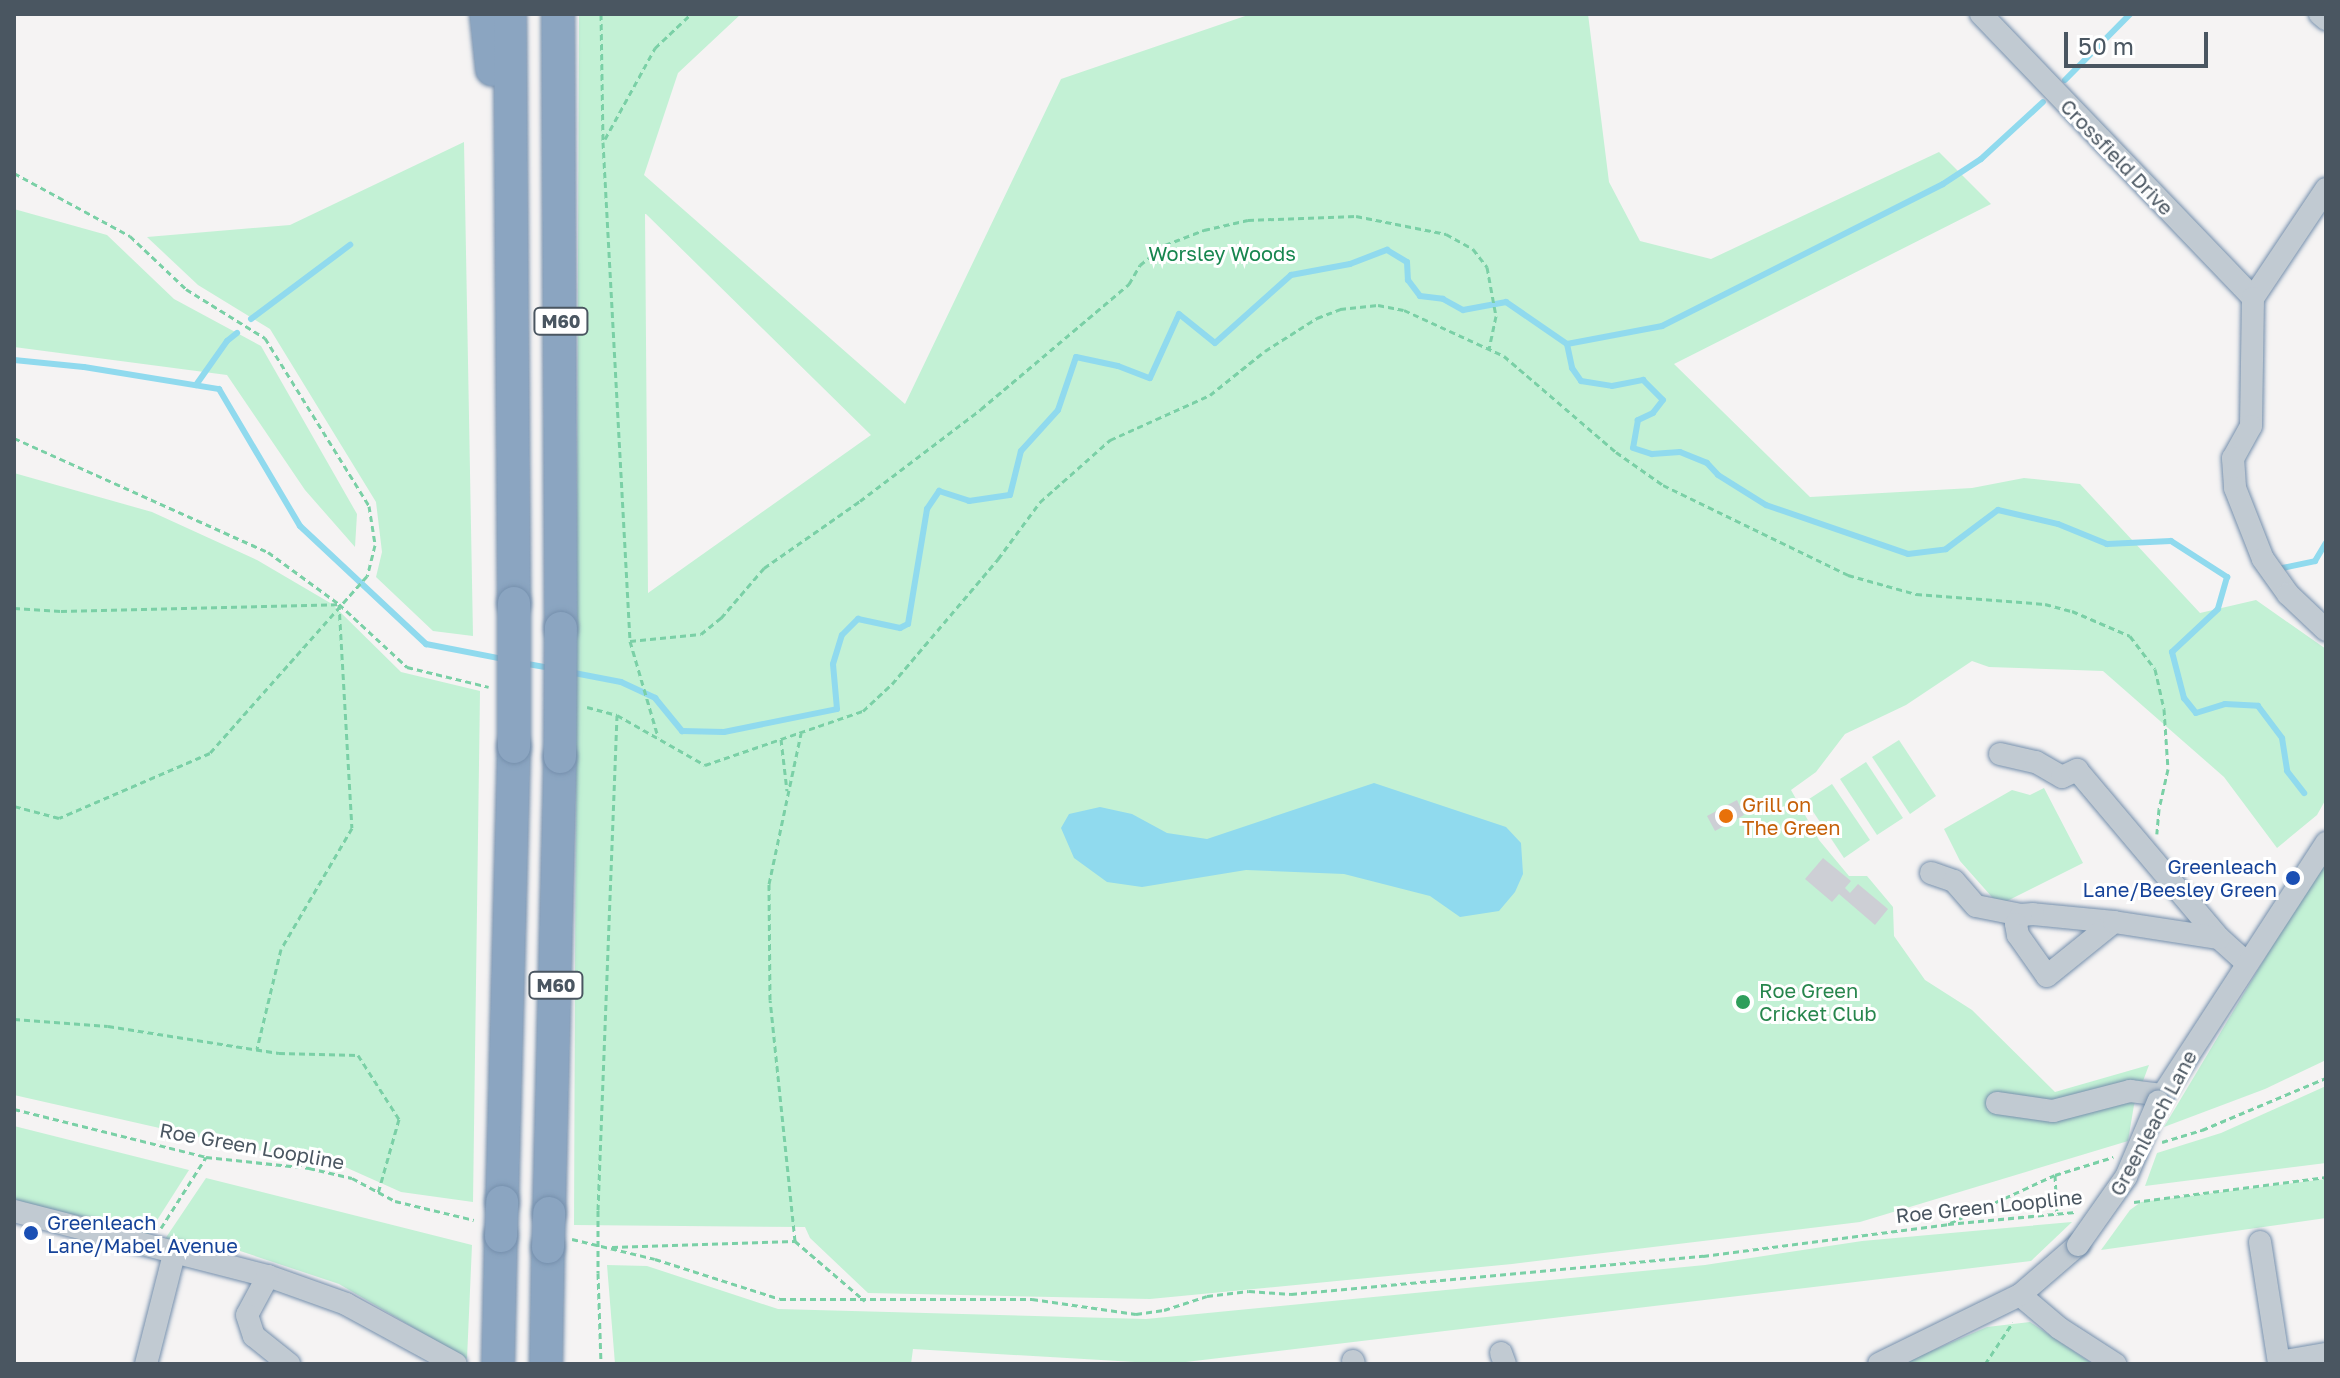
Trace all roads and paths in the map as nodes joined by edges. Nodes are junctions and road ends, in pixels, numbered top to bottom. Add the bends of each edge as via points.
1 (486, 14) edge
2 (510, 14) edge
3 (558, 14) edge
4 (601, 14) edge
5 (691, 14) edge
6 (1981, 14) edge
7 (2320, 14) edge
8 (2326, 19) edge
9 (603, 142) junction
10 (14, 173) edge
11 (2326, 189) edge
12 (514, 216) junction
13 (2253, 298) junction
14 (1489, 348) junction
15 (14, 438) edge
16 (339, 604) junction
17 (14, 608) edge
18 (2326, 630) edge
19 (630, 641) junction
20 (493, 688) dead end
21 (592, 708) dead end
22 (617, 715) junction
23 (801, 732) junction
24 (658, 738) junction
25 (781, 739) junction
26 (2000, 754) dead end
27 (788, 795) junction
28 (14, 806) edge
29 (2326, 843) edge
30 (2156, 864) junction
31 (1931, 873) dead end
32 (2021, 915) junction
33 (2114, 922) junction
34 (2219, 938) junction
35 (2246, 962) junction
36 (14, 1019) edge
37 (257, 1049) junction
38 (2160, 1099) junction
39 (1997, 1103) dead end
40 (14, 1109) edge
41 (206, 1157) junction
42 (2055, 1175) dead end
43 (2326, 1177) edge
44 (378, 1193) junction
45 (2134, 1202) dead end
46 (2088, 1210) dead end
47 (14, 1211) edge
48 (434, 1212) dead end
49 (2057, 1215) junction
50 (795, 1241) junction
51 (2260, 1242) dead end
52 (149, 1247) junction
53 (174, 1254) junction
54 (268, 1276) junction
55 (2020, 1295) junction
56 (866, 1301) junction
57 (2326, 1354) edge
58 (2279, 1363) edge
59 (146, 1364) edge
60 (289, 1364) edge
61 (456, 1364) edge
62 (498, 1364) edge
63 (546, 1364) edge
64 (601, 1364) edge
65 (1879, 1364) edge
66 (1985, 1364) edge
67 (2115, 1364) edge

1 - 12 highway, M60
2 - 12 highway, M60
3 - 63 highway, M60, bridge via 560,757
4 - 9 path
5 - 9 path via 655,48
6 - 13 street, Crossfield Drive
7 - 8 street
9 - 19 path
10 - 16 path via 130,236 186,289 265,338 369,506 375,545 367,576
11 - 13 street
12 - 62 highway, M60, bridge via 514,747
13 - 18 street via 2251,426 2233,458 2235,488 2263,559 2288,594
14 - 19 path via 1495,303 1482,258 1463,242 1411,225 1356,216 1248,220 1165,245 1140,265 1129,284 981,409 764,568 701,634
14 - 23 path via 1404,310 1378,305 1340,309 1298,328 1210,395 1110,440 1040,502 998,559 875,701 863,711
14 - 30 path via 1663,485 1824,565 1916,594 2045,604 2130,636 2155,669 2167,741
15 - 16 path via 248,541
16 - 17 path
16 - 20 path via 407,667
16 - 28 path via 210,753 59,818
16 - 37 path via 352,828 281,949
19 - 24 path
21 - 22 path
22 - 24 path
22 - 64 path, bridge via 598,1210
23 - 25 path
23 - 27 path
24 - 25 path via 705,765
25 - 27 path
26 - 30 street via 2036,762 2062,777 2077,770
27 - 50 path via 769,884 770,1000
29 - 35 street, Greenleach Lane
30 - 34 street
31 - 32 street via 1959,885 1976,906
32 - 33 street
32 - 33 street via 2018,935 2047,976
33 - 34 street
34 - 35 street
35 - 38 street, Greenleach Lane
36 - 37 path via 108,1026
37 - 44 path via 358,1055 399,1119
38 - 39 street via 2130,1091 2053,1111
38 - 55 street, Greenleach Lane, bridge via 2126,1177 2078,1245
40 - 41 path, Roe Green Loopline
41 - 44 path, Roe Green Loopline via 309,1168 352,1178
41 - 52 path
42 - 49 path
43 - 45 path
44 - 48 path, Roe Green Loopline
46 - 49 path, Roe Green Loopline
47 - 52 street
49 - 56 path, Roe Green Loopline via 1703,1256 1291,1294 1249,1291 1136,1314 1032,1299
50 - 56 path
50 - 56 path, Roe Green Loopline via 608,1247 780,1299
51 - 58 street
52 - 53 street
53 - 54 street
53 - 59 street
54 - 60 street via 247,1315 254,1336
54 - 61 street via 346,1304
55 - 65 street, Greenleach Lane
55 - 66 path via 2011,1328
55 - 67 street
57 - 58 street

